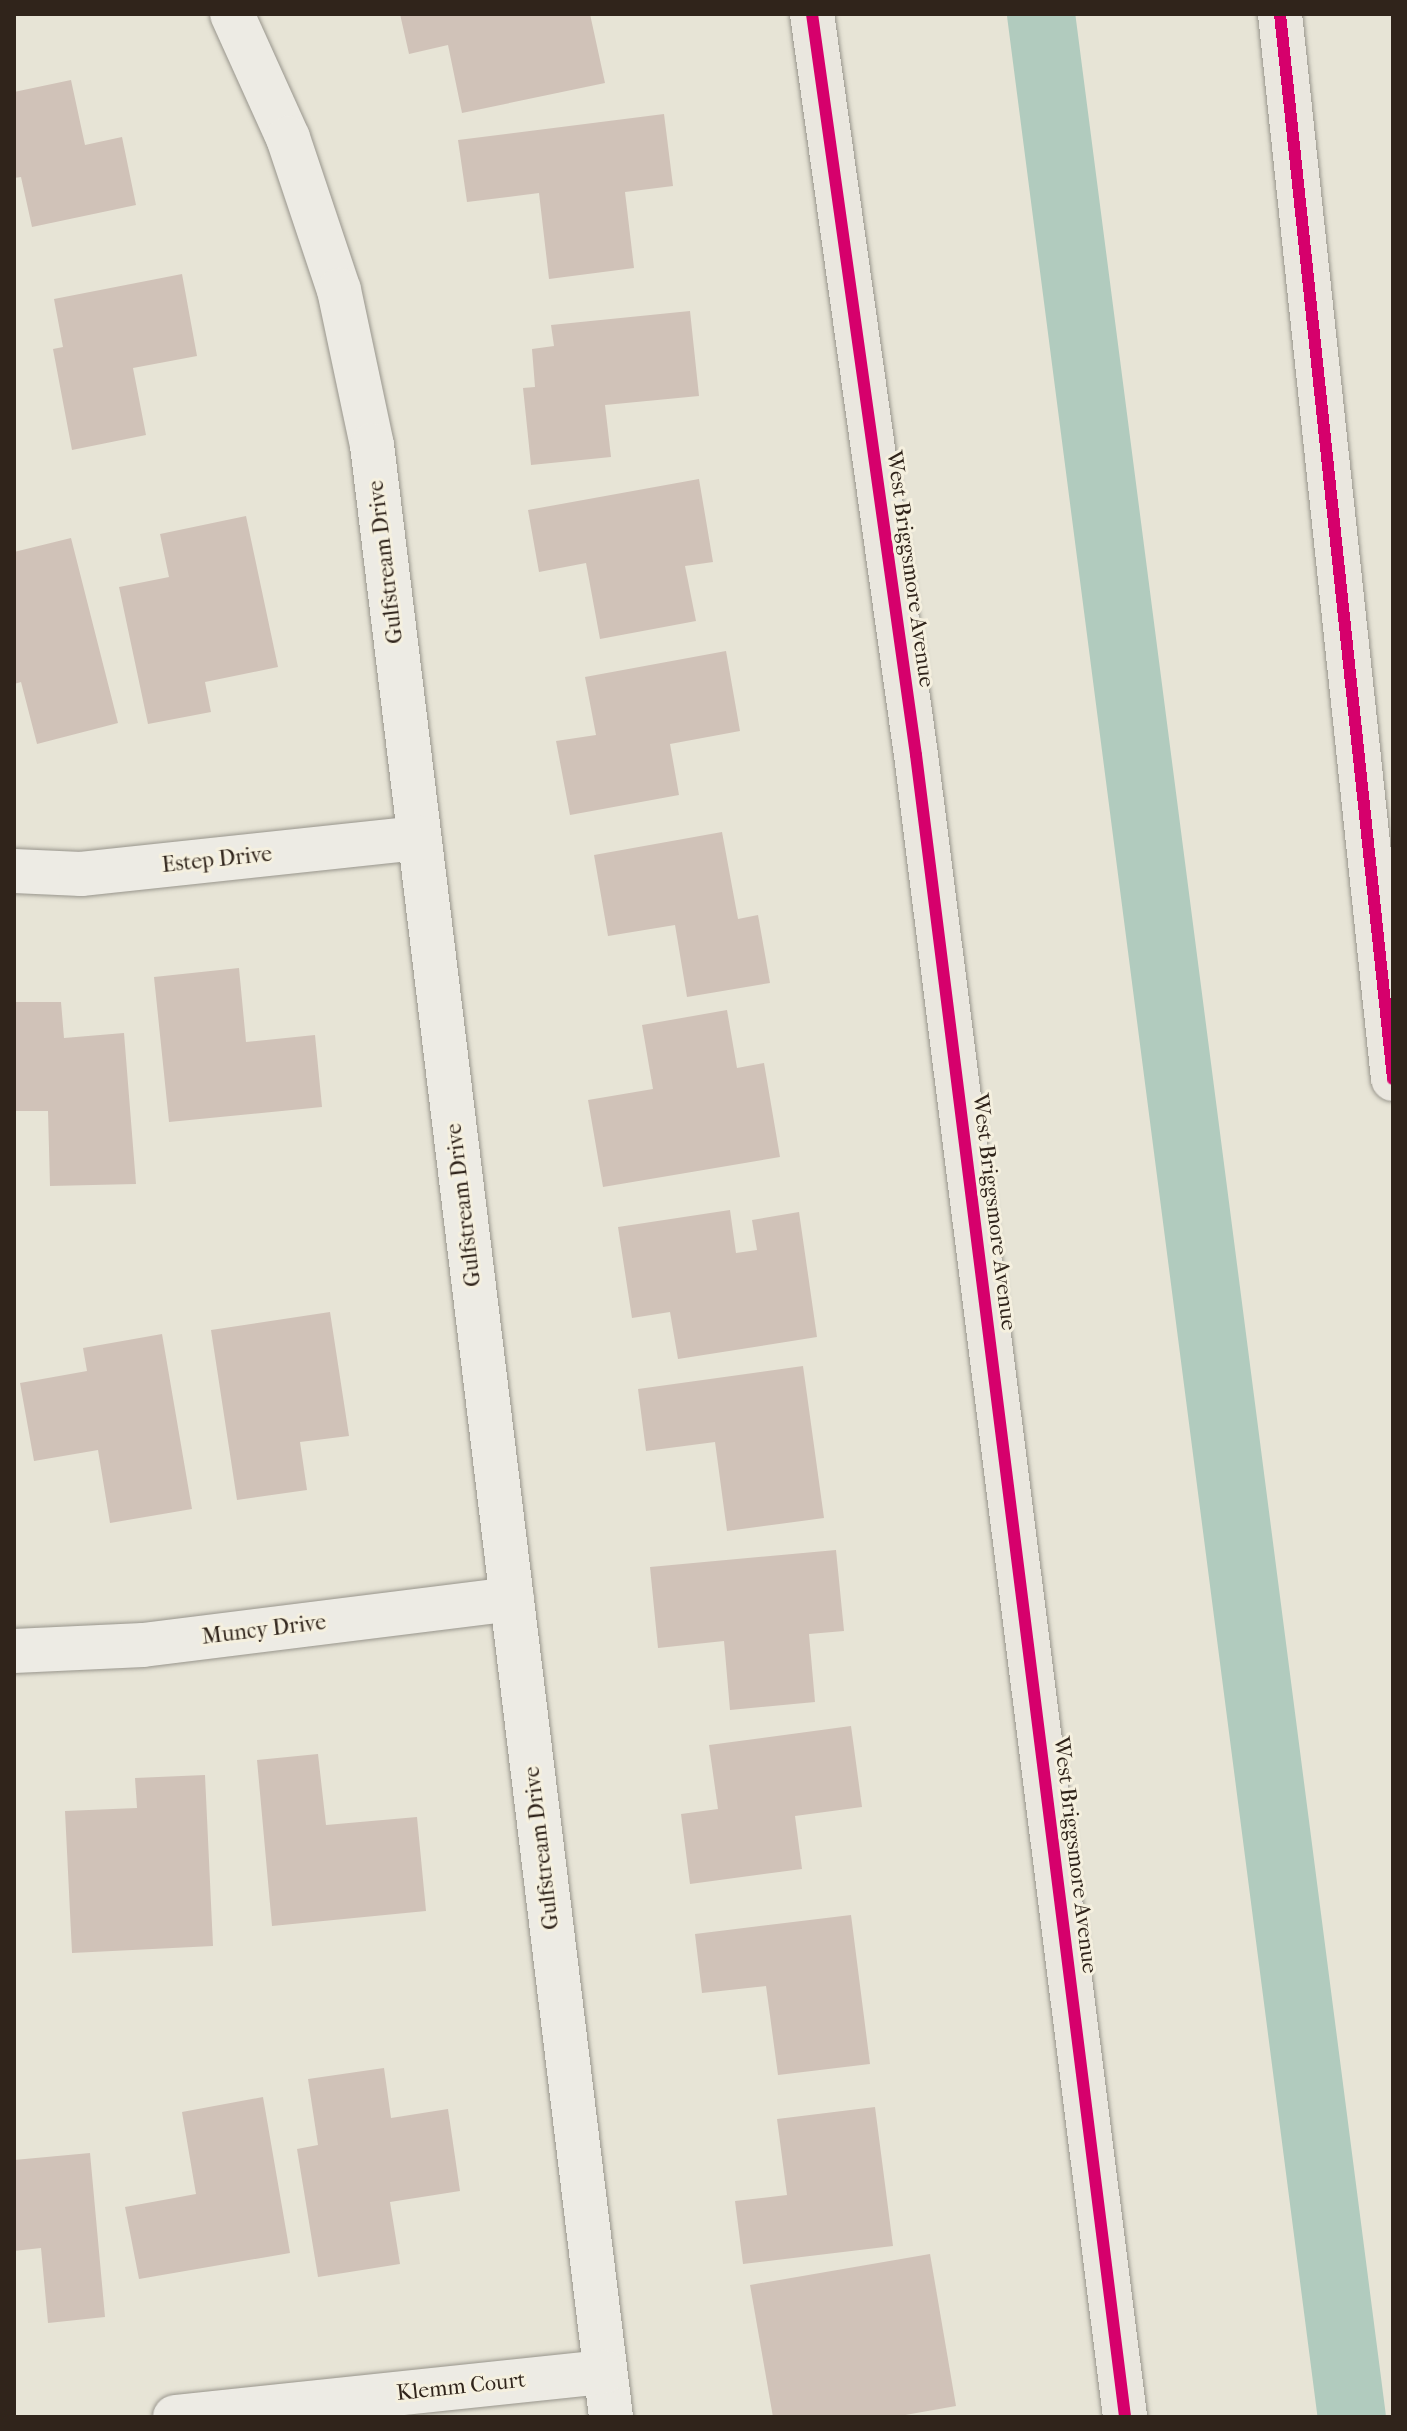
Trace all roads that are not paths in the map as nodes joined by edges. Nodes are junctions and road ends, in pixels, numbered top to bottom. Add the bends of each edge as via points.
1 (232, 14) edge
2 (812, 14) edge
3 (1280, 14) edge
4 (419, 838) junction
5 (14, 871) edge
6 (1393, 1079) edge
7 (512, 1599) junction
8 (14, 1651) edge
9 (604, 2372) junction
10 (175, 2417) edge
11 (611, 2417) edge
12 (1125, 2417) edge

1 - 4 street, Gulfstream Drive via 288,138 339,290 372,445
2 - 12 main road, West Briggsmore Avenue via 916,755
3 - 6 main road
4 - 5 street, Estep Drive via 81,874
4 - 7 street, Gulfstream Drive
7 - 8 street, Muncy Drive via 143,1645
7 - 9 street, Gulfstream Drive
9 - 10 street, Klemm Court
9 - 11 street, Gulfstream Drive

